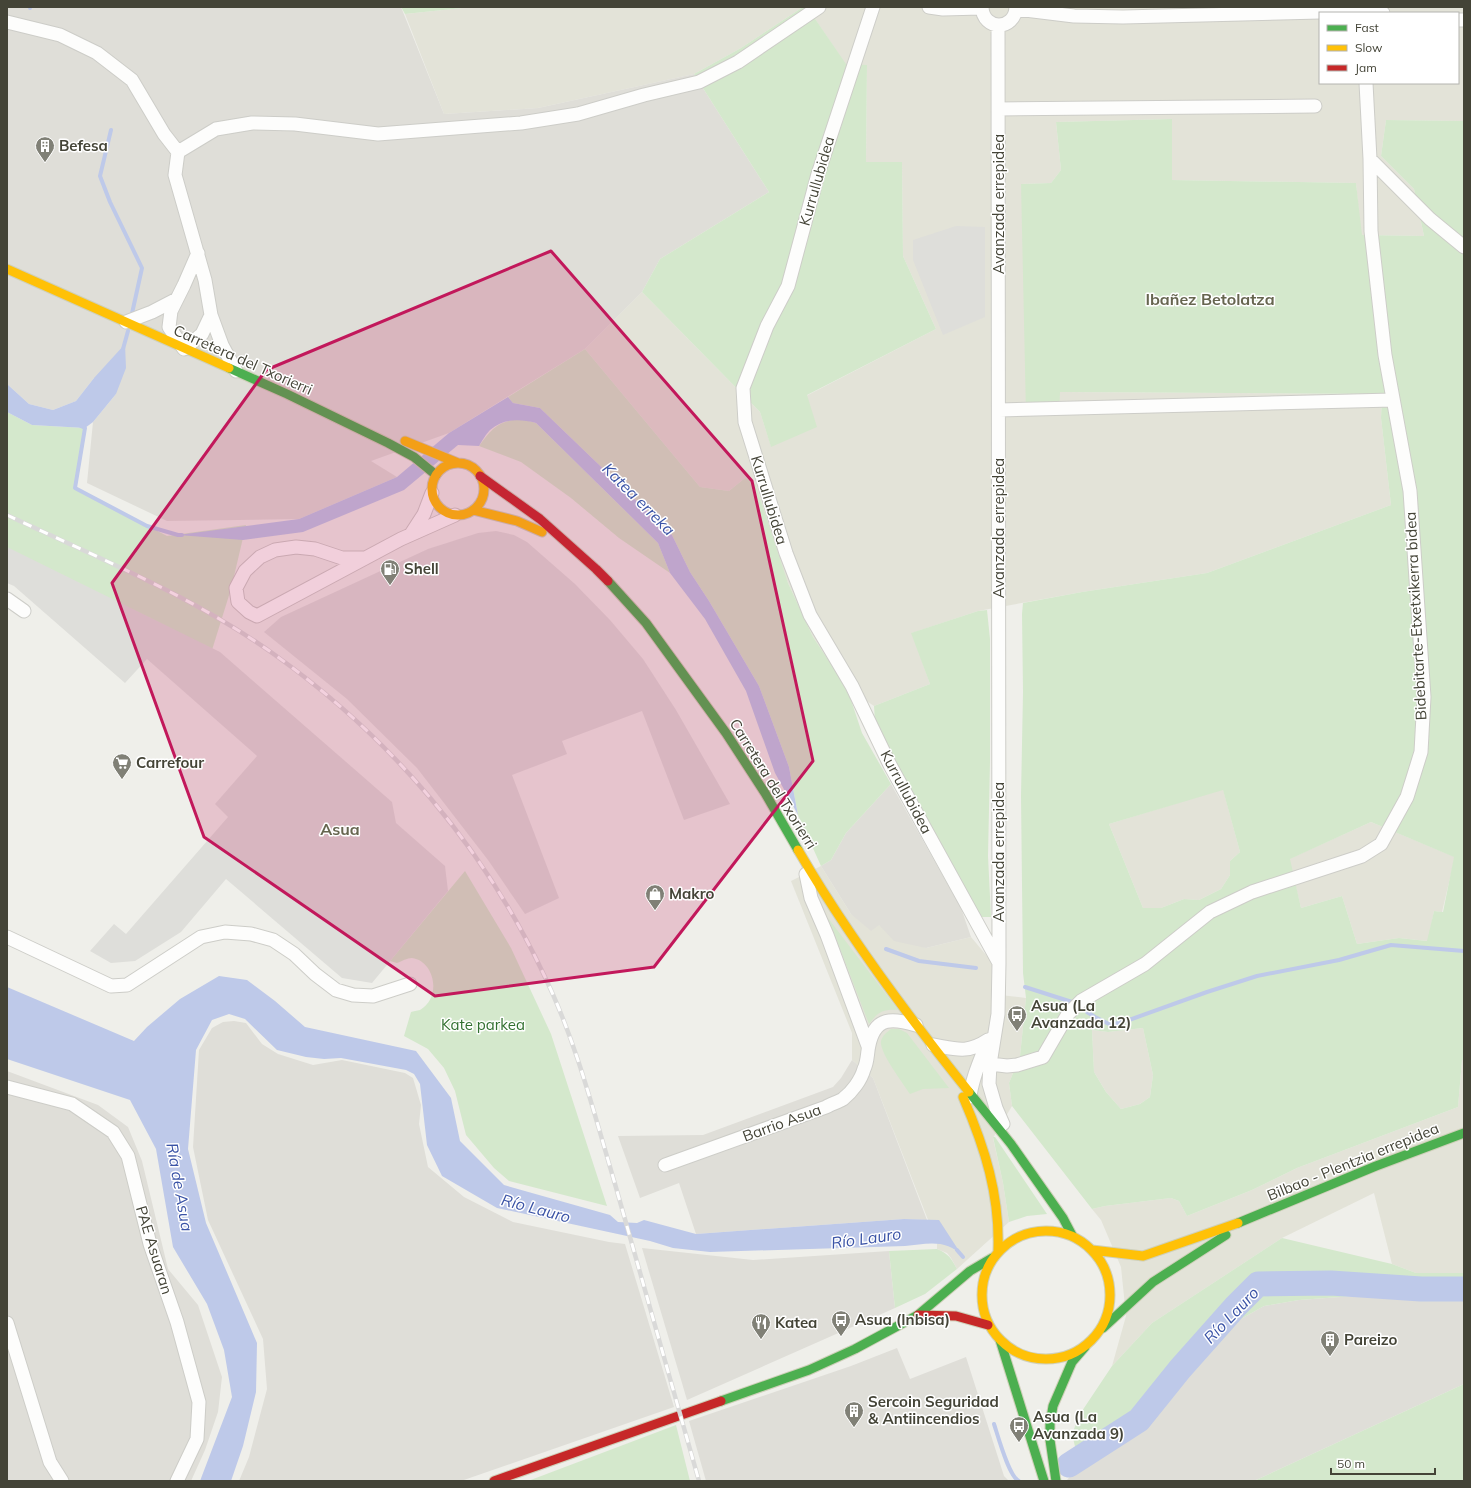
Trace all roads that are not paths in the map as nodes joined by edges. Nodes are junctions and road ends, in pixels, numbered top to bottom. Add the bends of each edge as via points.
1 (819, 7) edge
2 (872, 7) edge
3 (929, 7) edge
4 (982, 8) edge
5 (1016, 8) edge
6 (1361, 10) edge
7 (1376, 12) edge
8 (7, 22) edge
9 (998, 26) junction
10 (1366, 84) edge
11 (1315, 106) dead end
12 (999, 109) junction
13 (178, 152) junction
14 (1370, 159) junction
15 (1464, 247) edge
16 (198, 253) junction
17 (7, 269) edge
18 (177, 299) junction
19 (211, 315) junction
20 (126, 322) junction
21 (184, 348) junction
22 (237, 372) junction
23 (1393, 400) junction
24 (999, 410) junction
25 (348, 424) junction
26 (458, 463) junction
27 (436, 475) junction
28 (480, 476) junction
29 (432, 493) junction
30 (473, 510) junction
31 (455, 515) junction
32 (411, 534) junction
33 (574, 550) junction
34 (365, 558) junction
35 (7, 599) edge
36 (24, 610) dead end
37 (801, 855) junction
38 (7, 937) edge
39 (999, 963) junction
40 (410, 984) dead end
41 (918, 1025) junction
42 (992, 1035) junction
43 (868, 1046) junction
44 (933, 1046) junction
45 (946, 1063) junction
46 (990, 1064) junction
47 (7, 1086) edge
48 (971, 1094) junction
49 (972, 1117) junction
50 (1464, 1133) edge
51 (1011, 1144) junction
52 (664, 1165) dead end
53 (1252, 1218) junction
54 (1072, 1235) junction
55 (1092, 1250) junction
56 (995, 1254) junction
57 (918, 1314) junction
58 (7, 1323) edge
59 (988, 1325) junction
60 (1101, 1330) junction
61 (1000, 1340) junction
62 (1086, 1346) junction
63 (507, 1478) edge
64 (62, 1481) edge
65 (177, 1481) edge
66 (494, 1481) edge
67 (1044, 1481) edge
68 (1056, 1481) edge

1 - 13 street via 738,62 699,82 578,114 521,123 378,134 295,124 252,123 216,129
2 - 39 street, Kurrullubidea via 818,174 788,286 767,326 743,388 745,422 786,553 810,616 852,686 890,765
3 - 4 street
4 - 9 street via 988,22
5 - 6 street via 1074,16 1123,17
5 - 9 street via 1008,23
6 - 7 street
8 - 13 street via 60,35 97,53 132,80 164,134
9 - 12 street, Avanzada errepidea
10 - 14 street, Bidebitarte-Etxetxikerra bidea
11 - 12 street
12 - 24 street, Avanzada errepidea
13 - 16 street via 175,175
14 - 15 street via 1430,219
14 - 23 street, Bidebitarte-Etxetxikerra bidea via 1371,231 1385,355
16 - 18 street
16 - 19 street via 206,280
17 - 20 main road, Carretera del Txorierri
18 - 20 street
18 - 21 street via 171,311 169,327
19 - 21 street via 202,334
19 - 22 street via 222,345
20 - 21 main road, Carretera del Txorierri
21 - 22 main road, Carretera del Txorierri
22 - 25 main road, Carretera del Txorierri
23 - 24 street
23 - 46 street, Bidebitarte-Etxetxikerra bidea via 1410,491 1424,697 1421,752 1407,798 1381,844 1362,856 1252,892 1210,912 1144,964 1081,1001 1068,1014 1042,1057 1017,1065
24 - 39 street, Avanzada errepidea
25 - 26 main road, Carretera del Txorierri via 397,438
25 - 27 main road, Carretera del Txorierri via 414,457
26 - 27 main road via 449,465
26 - 28 main road via 474,469
27 - 29 main road
28 - 30 main road via 484,491 479,505
28 - 33 main road, Carretera del Txorierri via 540,519
29 - 31 main road via 438,505
29 - 32 street via 424,514
30 - 31 main road
30 - 33 main road, Carretera del Txorierri via 528,525
31 - 32 street
32 - 34 street
33 - 37 main road, Carretera del Txorierri via 617,591 683,672 735,746
34 - 34 street via 342,558 315,549 296,547 275,550 260,557 245,572 236,588 238,602 257,616
35 - 36 street
37 - 41 main road, Carretera del Txorierri via 872,966
37 - 43 street, Barrio Asua via 811,898
38 - 40 street via 111,986 127,984 201,937 225,932 251,934 272,940 294,954 336,990 353,995 373,996
39 - 42 street, Avanzada errepidea via 998,1014
41 - 43 street, Barrio Asua via 888,1020 872,1032
41 - 44 main road, Carretera del Txorierri
42 - 44 street via 976,1047 962,1050
42 - 46 street
42 - 48 street via 973,1078
43 - 52 street, Barrio Asua via 864,1070 855,1086 842,1099
44 - 45 main road, Carretera del Txorierri
45 - 48 main road
45 - 49 main road
46 - 51 street via 989,1084
47 - 65 street, PAE Asuaran via 72,1104 113,1132 128,1156 150,1244 177,1322 199,1402 197,1439
48 - 49 street
48 - 51 main road
49 - 56 main road via 986,1153 993,1183 999,1231
50 - 53 main road, Bilbao - Plentzia errepidea via 1376,1166
51 - 54 main road
53 - 55 main road via 1143,1256
53 - 60 main road via 1153,1282
54 - 55 main road
54 - 56 main road via 1052,1230 1032,1231 1014,1238
55 - 60 main road via 1103,1263 1111,1297 1108,1314
56 - 57 main road
56 - 59 main road via 985,1273 981,1291
57 - 59 main road via 956,1316
57 - 63 main road via 855,1349 809,1370
58 - 64 street via 50,1462
59 - 61 main road
60 - 62 main road
61 - 62 main road via 1014,1351 1032,1358 1051,1359 1070,1355
61 - 67 main road
62 - 68 main road via 1072,1362 1052,1412 1050,1440
63 - 66 main road

